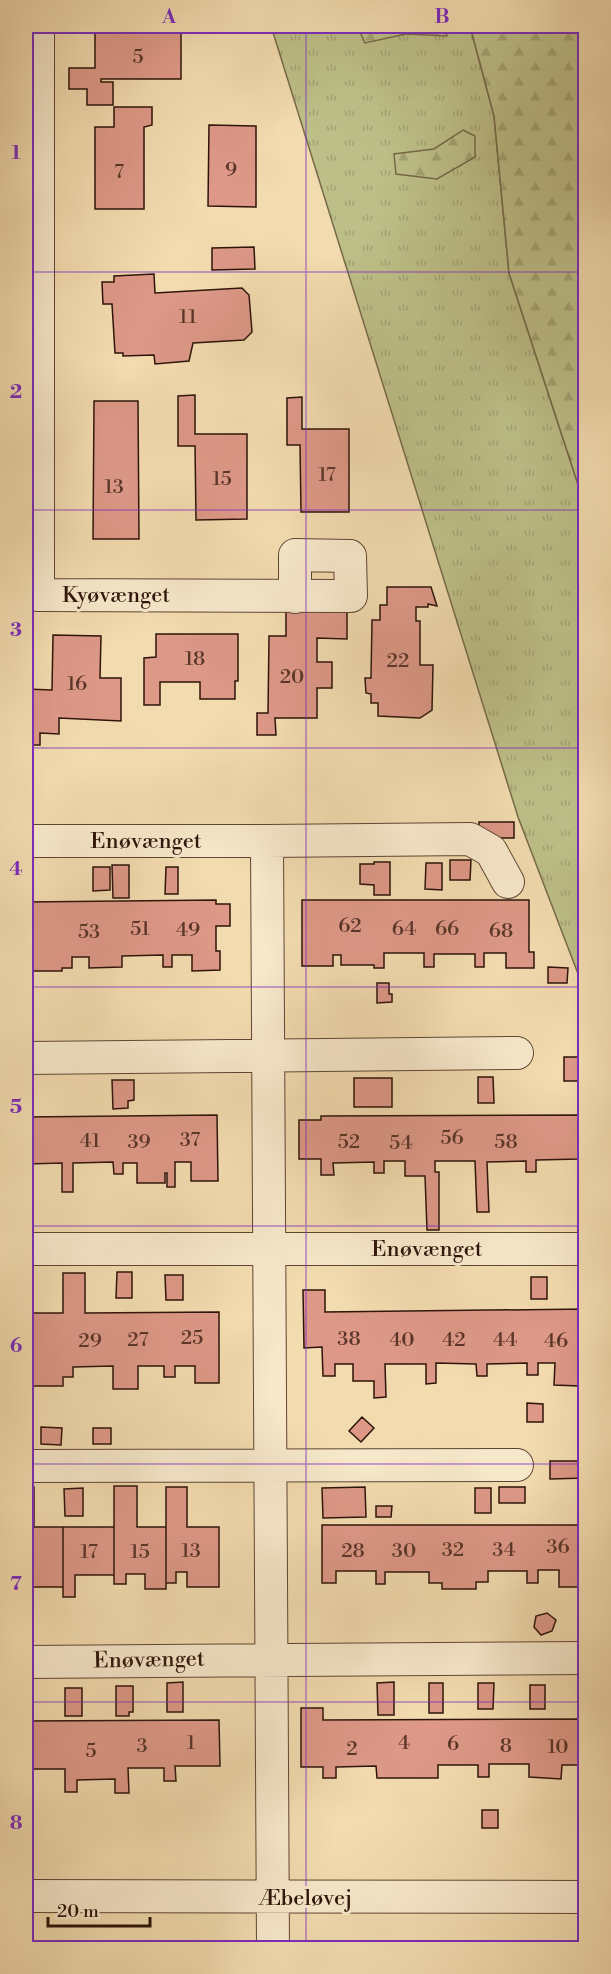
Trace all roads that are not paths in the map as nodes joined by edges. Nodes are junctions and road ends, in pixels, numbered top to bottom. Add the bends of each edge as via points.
1 (38, 26) edge
2 (295, 597) dead end
3 (26, 842) edge
4 (267, 842) junction
5 (508, 882) dead end
6 (516, 1053) dead end
7 (268, 1054) junction
8 (26, 1058) edge
9 (26, 1249) edge
10 (269, 1249) junction
11 (585, 1249) edge
12 (271, 1465) junction
13 (517, 1465) dead end
14 (26, 1466) edge
15 (585, 1658) edge
16 (272, 1659) junction
17 (26, 1662) edge
18 (26, 1896) edge
19 (273, 1898) junction
20 (585, 1898) edge
21 (273, 1948) edge

1 - 2 street, Kyøvænget via 38,595
3 - 4 street, Enøvænget
4 - 5 street, Enøvænget via 470,838 491,851
4 - 7 street
6 - 7 street
7 - 8 street
7 - 10 street
9 - 10 street, Enøvænget
10 - 11 street, Enøvænget
10 - 12 street
12 - 13 street
12 - 14 street
12 - 16 street
15 - 16 street, Enøvænget
16 - 17 street, Enøvænget
16 - 19 street
18 - 19 street, Æbeløvej
19 - 20 street, Æbeløvej
19 - 21 street

